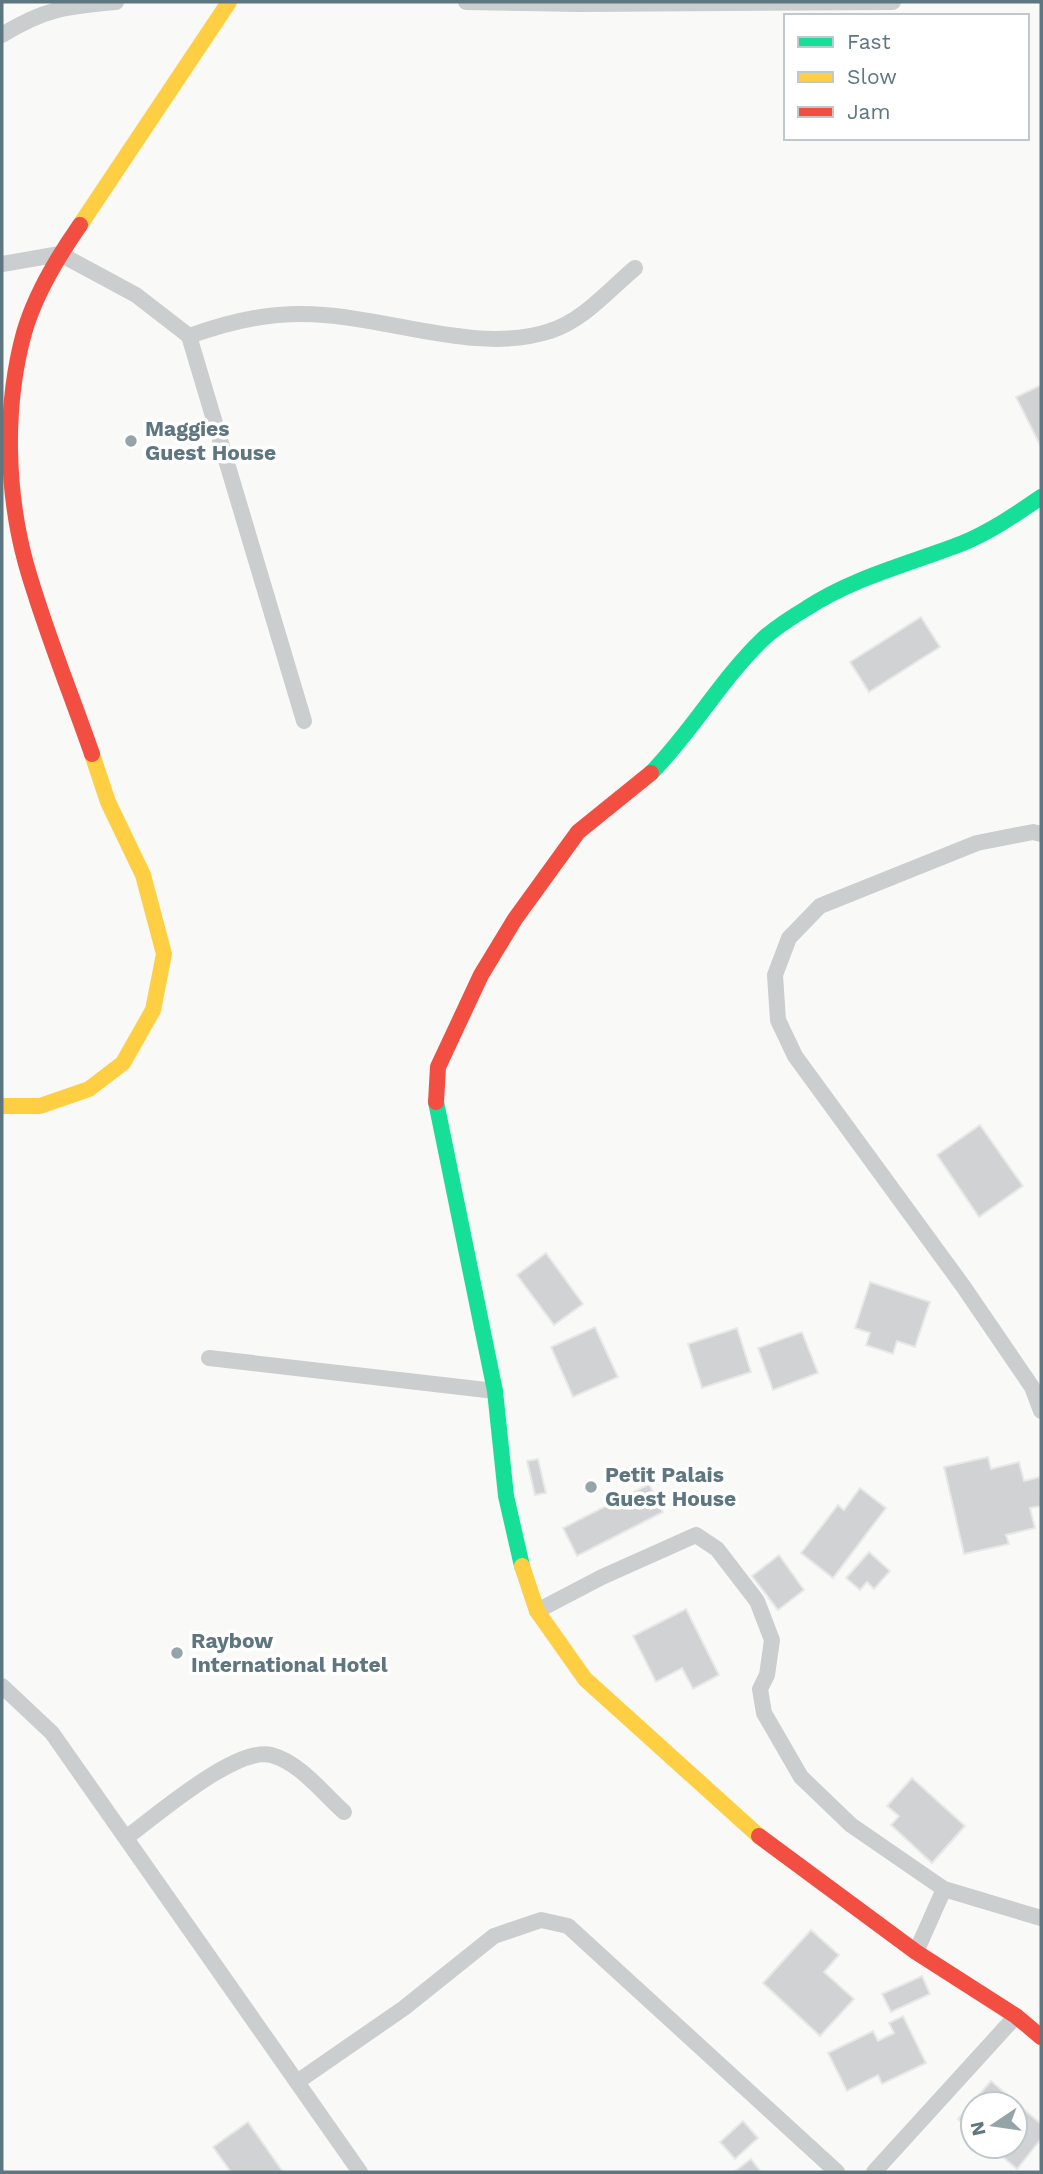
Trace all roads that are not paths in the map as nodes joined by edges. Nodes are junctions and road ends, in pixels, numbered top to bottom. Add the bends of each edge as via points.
1 (116, 2) edge
2 (229, 2) edge
3 (466, 2) edge
4 (893, 2) edge
5 (33, 9) edge
6 (2, 35) edge
7 (60, 254) junction
8 (2, 264) edge
9 (635, 268) dead end
10 (189, 336) junction
11 (1041, 497) edge
12 (304, 721) dead end
13 (1041, 834) edge
14 (2, 1107) edge
15 (209, 1358) dead end
16 (495, 1391) junction
17 (1041, 1411) edge
18 (537, 1611) junction
19 (2, 1686) edge
20 (344, 1812) dead end
21 (127, 1837) junction
22 (944, 1889) junction
23 (1041, 1918) edge
24 (916, 1952) junction
25 (1016, 2016) junction
26 (1041, 2037) edge
27 (296, 2082) junction
28 (360, 2172) edge
29 (837, 2172) edge
30 (874, 2172) edge

1 - 5 street
2 - 7 street
3 - 4 street
5 - 6 street
7 - 8 street
7 - 10 street via 136,295
7 - 14 street via 24,333 10,447 14,504 39,603 108,802 143,875 164,954 153,1010 123,1063 89,1089 40,1106
9 - 10 street via 584,312 552,331 504,340 299,313 242,318
10 - 12 street
11 - 16 street via 1004,523 965,542 877,574 809,606 764,638 690,732 652,772 578,832 515,919 481,975 438,1067 436,1110
13 - 17 street via 977,843 820,906 789,938 775,975 778,1020 795,1056 971,1297 1032,1387
15 - 16 street
16 - 18 street via 506,1496 519,1558
18 - 22 street via 688,1537 696,1535 717,1549 757,1601 772,1640 760,1689 764,1713 801,1777 851,1825
18 - 24 street via 586,1679 739,1821
19 - 21 street via 52,1733
20 - 21 street via 283,1761 270,1754 252,1755 225,1768
21 - 27 street
22 - 23 street
22 - 24 street
24 - 25 street
25 - 26 street
25 - 30 street
27 - 28 street
27 - 29 street via 404,2008 494,1936 541,1920 568,1926

